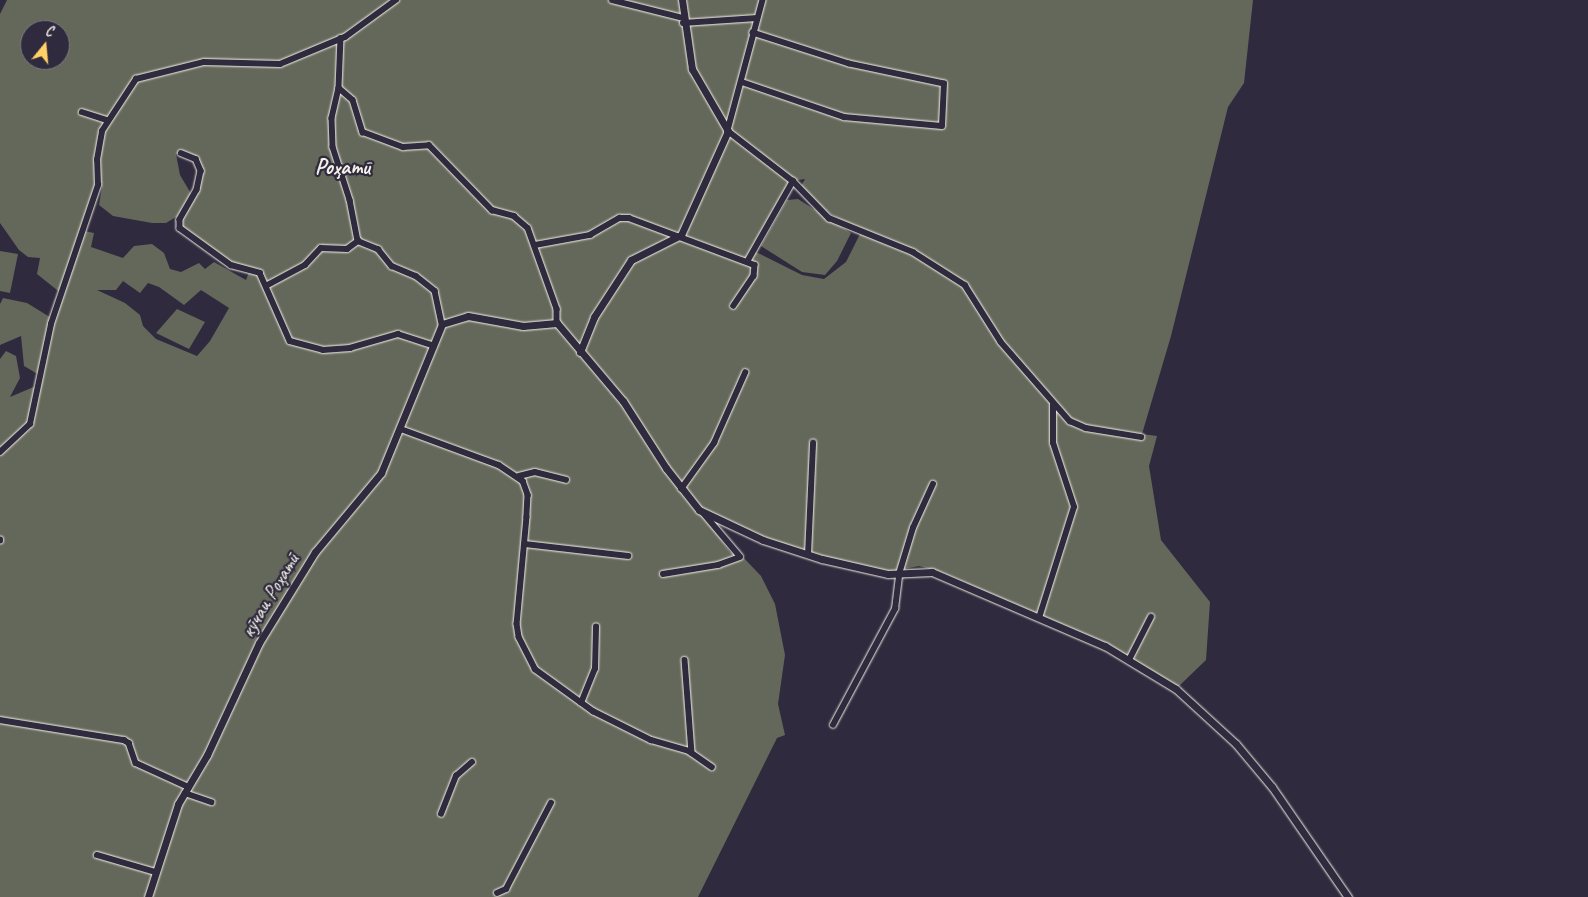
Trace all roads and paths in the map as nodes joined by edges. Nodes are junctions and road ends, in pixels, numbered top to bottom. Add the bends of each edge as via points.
1 (396, 0) edge
2 (612, 0) edge
3 (682, 0) edge
4 (763, 0) edge
5 (757, 18) junction
6 (683, 20) junction
7 (753, 33) junction
8 (341, 38) junction
9 (742, 82) junction
10 (339, 88) junction
11 (82, 112) dead end
12 (107, 120) junction
13 (728, 131) junction
14 (181, 153) dead end
15 (793, 181) junction
16 (681, 235) junction
17 (358, 241) junction
18 (535, 245) junction
19 (747, 262) junction
20 (266, 286) junction
21 (734, 306) dead end
22 (557, 323) junction
23 (442, 324) junction
24 (434, 346) junction
25 (580, 352) junction
26 (745, 373) dead end
27 (1053, 405) junction
28 (401, 429) junction
29 (1141, 436) dead end
30 (813, 443) dead end
31 (0, 452) edge
32 (519, 476) junction
33 (566, 480) dead end
34 (933, 484) dead end
35 (681, 489) junction
36 (699, 510) junction
37 (525, 544) junction
38 (808, 555) junction
39 (628, 556) dead end
40 (663, 574) dead end
41 (899, 574) junction
42 (1150, 617) dead end
43 (1039, 618) junction
44 (596, 627) dead end
45 (685, 660) dead end
46 (1129, 660) junction
47 (581, 703) junction
48 (0, 720) edge
49 (833, 725) dead end
50 (692, 753) junction
51 (472, 762) dead end
52 (712, 767) dead end
53 (187, 790) junction
54 (211, 802) dead end
55 (551, 804) dead end
56 (440, 814) dead end
57 (97, 855) dead end
58 (156, 872) junction
59 (497, 893) dead end
60 (148, 897) edge
61 (1348, 897) edge

1 - 8 street
2 - 6 street
3 - 6 street
4 - 5 street
5 - 6 street
5 - 7 street
6 - 13 street via 698,84
7 - 9 street
7 - 9 street via 848,64 944,84 942,126 844,117
8 - 10 street
8 - 12 street via 274,66 204,62 136,79
9 - 13 street
10 - 17 street via 332,118 334,159 350,200
10 - 18 street via 353,100 363,132 403,147 432,147 492,210 523,222
11 - 12 street
12 - 31 street via 97,154 98,185 51,324 30,424
13 - 15 street
13 - 16 street
14 - 20 street via 196,159 201,170 197,190 180,220 180,228 231,266 260,273
15 - 19 street
15 - 27 street via 820,210 842,226 913,252 965,285 1000,342
16 - 18 street via 624,217 590,235
16 - 19 street
16 - 25 street via 632,260 594,317
17 - 20 street via 347,249 321,248 305,265
17 - 23 street via 378,249 392,266 416,276 435,291
18 - 22 street via 557,309
19 - 21 street via 756,266 754,276
20 - 24 street via 283,332 296,344 323,350 350,348 398,334
22 - 23 street via 522,326 468,316
22 - 25 street
23 - 24 street, кӯчаи Роҳатӣ
24 - 28 street, кӯчаи Роҳатӣ
25 - 35 street via 623,401
26 - 35 street via 714,443
27 - 29 street via 1081,426
27 - 43 street via 1053,443 1074,507
28 - 32 street via 499,465
28 - 53 street, кӯчаи Роҳатӣ via 381,473 315,552 285,596
30 - 38 street
32 - 33 street via 535,472
32 - 37 street via 528,496
34 - 41 street via 913,528
35 - 36 street
36 - 38 street via 763,540
36 - 40 street via 740,557 718,566
37 - 39 street via 557,551
37 - 47 street via 518,592 519,637 535,669
38 - 41 street
41 - 43 street via 932,572
41 - 49 street via 896,609
42 - 46 street
43 - 46 street
44 - 47 street via 595,669
45 - 50 street
46 - 61 street via 1189,698 1236,744 1272,787
47 - 50 street via 652,740
48 - 53 street via 118,738 130,743 136,763
50 - 52 street
51 - 56 street via 456,776
53 - 54 street
53 - 58 street, кӯчаи Роҳатӣ
55 - 59 street via 506,889
57 - 58 street
58 - 60 street, кӯчаи Роҳатӣ

